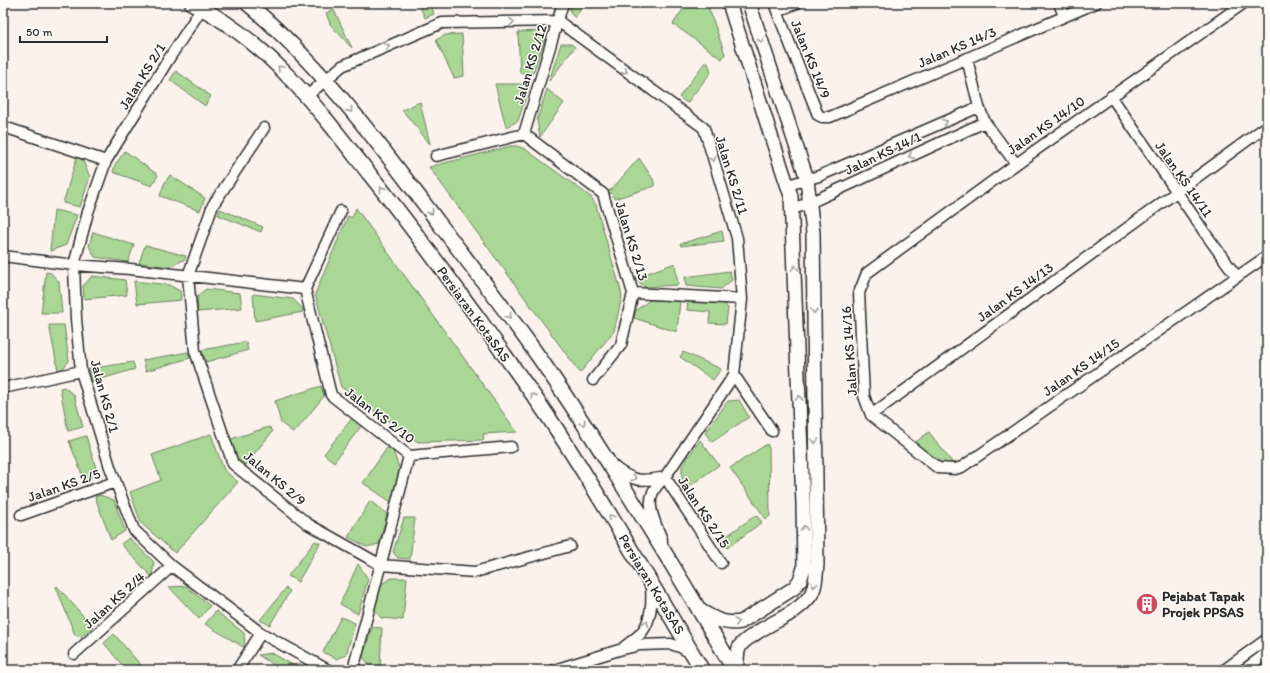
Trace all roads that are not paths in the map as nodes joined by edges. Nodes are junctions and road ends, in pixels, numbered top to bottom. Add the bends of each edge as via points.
1 (247, 3) edge
2 (563, 3) edge
3 (729, 3) edge
4 (750, 3) edge
5 (797, 3) edge
6 (1059, 3) edge
7 (1096, 3) edge
8 (1244, 3) edge
9 (197, 6) edge
10 (776, 7) edge
11 (1064, 16) junction
12 (558, 21) junction
13 (967, 59) junction
14 (326, 80) junction
15 (307, 96) junction
16 (1111, 96) junction
17 (979, 107) junction
18 (830, 117) joint
19 (985, 122) junction
20 (1267, 126) edge
21 (4, 127) dead end
22 (264, 128) dead end
23 (524, 134) junction
24 (436, 156) dead end
25 (106, 161) junction
26 (1016, 164) junction
27 (807, 179) junction
28 (788, 185) junction
29 (1176, 192) junction
30 (810, 203) junction
31 (793, 209) junction
32 (341, 212) dead end
33 (3, 256) edge
34 (1267, 256) edge
35 (74, 265) junction
36 (867, 273) joint
37 (188, 276) junction
38 (1237, 277) junction
39 (305, 289) junction
40 (633, 294) junction
41 (742, 299) junction
42 (81, 371) junction
43 (734, 375) junction
44 (593, 380) dead end
45 (3, 388) edge
46 (871, 415) junction
47 (772, 431) dead end
48 (511, 447) dead end
49 (409, 456) junction
50 (608, 462) junction
51 (665, 477) junction
52 (115, 482) junction
53 (21, 514) dead end
54 (570, 546) dead end
55 (668, 556) junction
56 (721, 563) dead end
57 (381, 565) junction
58 (172, 566) junction
59 (651, 583) junction
60 (701, 611) junction
61 (261, 634) junction
62 (1267, 639) edge
63 (619, 650) junction
64 (1267, 653) edge
65 (74, 654) dead end
66 (694, 655) junction
67 (237, 670) edge
68 (328, 670) edge
69 (353, 670) edge
70 (554, 670) edge
71 (702, 670) edge
72 (736, 670) edge
73 (1224, 670) edge
74 (1244, 670) edge

1 - 14 main road, Persiaran KotaSAS via 289,41
2 - 12 street, Jalan KS 2/12
3 - 28 street
4 -> 27 street
5 - 10 street
6 - 11 street
7 - 11 street, Jalan KS 14/3
8 - 16 street, Jalan KS 14/10
15 -> 9 main road, Persiaran KotaSAS via 250,40 229,24
9 - 25 street, Jalan KS 2/1 via 168,60
10 - 18 street, Jalan KS 14/9 via 818,115
11 - 13 street, Jalan KS 14/3
14 -> 12 street via 351,61 442,23
12 - 23 street, Jalan KS 2/12
12 -> 41 street, Jalan KS 2/11 via 704,128 737,238
13 - 17 street
13 - 18 street, Jalan KS 14/3
14 - 15 street
14 -> 50 main road, Persiaran KotaSAS via 409,183 531,346
59 -> 15 main road, Persiaran KotaSAS via 556,428 516,371 402,214
16 - 26 street, Jalan KS 14/10
16 - 29 street, Jalan KS 14/11
17 - 19 street
27 -> 17 street, Jalan KS 14/1
19 - 26 street
19 -> 30 street, Jalan KS 14/1
20 - 29 street, Jalan KS 14/13
21 - 25 street
22 - 37 street, Jalan KS 2/9 via 213,205
23 - 24 street
23 - 40 street, Jalan KS 2/13 via 603,194
25 - 35 street, Jalan KS 2/1 via 88,212
26 - 36 street, Jalan KS 14/10
27 - 28 street, Jalan KS 14/1
27 - 30 street
28 - 31 street
29 - 38 street, Jalan KS 14/11
29 - 46 street, Jalan KS 14/13
30 - 31 street, Jalan KS 14/1
30 -> 72 street via 813,233 816,575 810,595 804,603 744,642 737,654
60 -> 31 street via 725,623 741,622 794,588 803,575
32 - 39 street
33 - 35 street
34 - 38 street, Jalan KS 14/15
35 - 37 street
35 - 42 street, Jalan KS 2/1
36 - 46 street, Jalan KS 14/16 via 859,294 864,396
37 - 39 street
37 - 57 street, Jalan KS 2/9 via 196,351 233,464 308,524
38 - 46 street, Jalan KS 14/15 via 962,467 938,468
39 - 49 street, Jalan KS 2/10 via 331,395
40 - 41 street
40 - 44 street, Jalan KS 2/13 via 621,345
41 - 43 street, Jalan KS 2/11
42 - 45 street
42 - 52 street, Jalan KS 2/1
43 - 47 street
43 - 51 street, Jalan KS 2/11
48 - 49 street, Jalan KS 2/10
49 - 57 street
50 -> 51 street via 634,479
50 - 55 main road, Persiaran KotaSAS
51 - 55 street, Jalan KS 2/11 via 653,491 651,499 653,516
51 - 56 street, Jalan KS 2/15
52 - 53 street, Jalan KS 2/5
52 - 58 street, Jalan KS 2/1 via 134,530
54 - 57 street, Jalan KS 2/9 via 475,572
55 - 60 main road, Persiaran KotaSAS
57 - 69 street
58 - 61 street, Jalan KS 2/1
58 - 65 street, Jalan KS 2/4
63 -> 59 street via 637,638 648,621 652,601
59 - 66 main road, Persiaran KotaSAS
60 - 72 main road, Persiaran KotaSAS
61 - 67 street
61 - 68 street, Jalan KS 2/1
62 - 73 street
63 - 66 street via 640,645 671,644
63 - 70 street
64 - 74 street
66 - 71 main road, Persiaran KotaSAS

